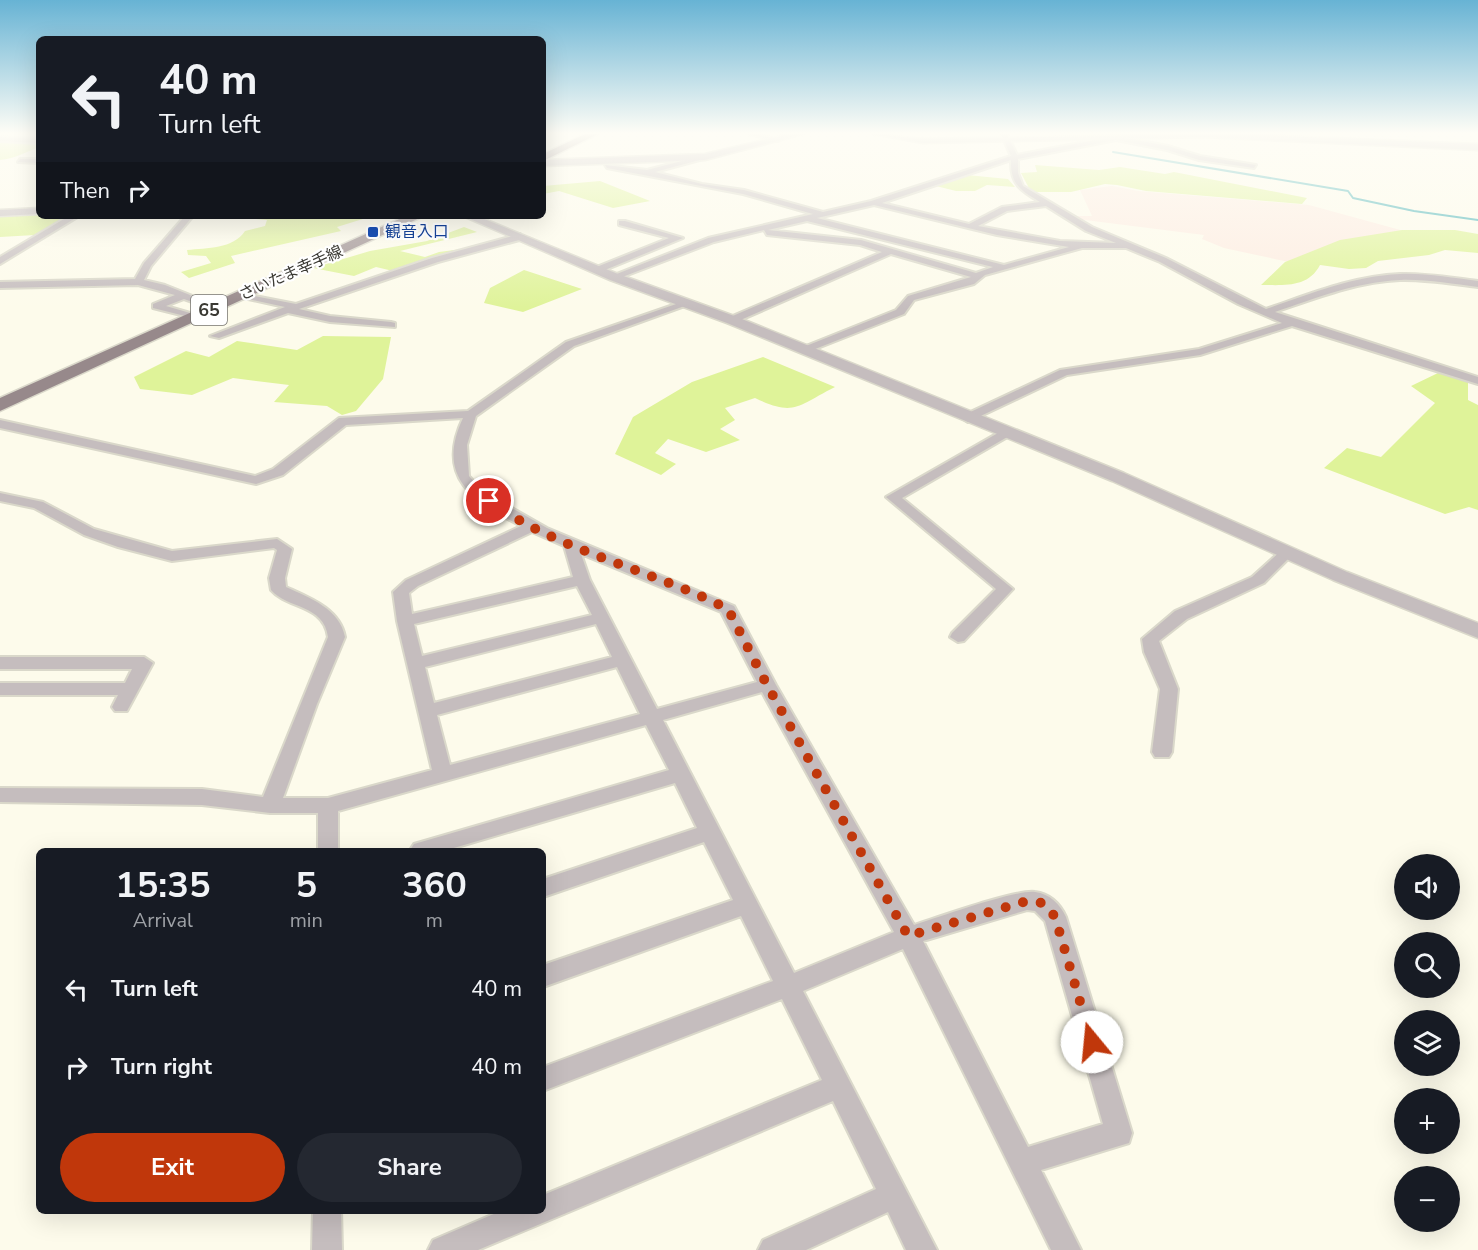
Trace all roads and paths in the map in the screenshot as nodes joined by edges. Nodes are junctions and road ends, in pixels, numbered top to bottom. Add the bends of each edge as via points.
1 (745, 192) edge
2 (907, 192) edge
3 (1027, 192) edge
4 (873, 203) junction
5 (1046, 204) junction
6 (851, 208) junction
7 (36, 211) edge
8 (0, 213) edge
9 (873, 213) dead end
10 (822, 214) junction
11 (806, 218) junction
12 (70, 219) edge
13 (186, 219) edge
14 (410, 219) edge
15 (475, 219) edge
16 (894, 219) dead end
17 (622, 223) dead end
18 (972, 226) junction
19 (757, 231) junction
20 (520, 237) junction
21 (677, 238) junction
22 (701, 243) junction
23 (1081, 245) junction
24 (1128, 246) junction
25 (892, 251) junction
26 (1059, 253) junction
27 (0, 261) edge
28 (1004, 267) junction
29 (597, 270) junction
30 (976, 276) junction
31 (614, 277) junction
32 (138, 282) junction
33 (1478, 284) edge
34 (0, 285) edge
35 (242, 295) junction
36 (182, 296) junction
37 (686, 304) junction
38 (297, 306) junction
39 (215, 307) junction
40 (286, 310) junction
41 (1266, 312) junction
42 (193, 317) junction
43 (732, 320) junction
44 (1293, 323) junction
45 (391, 325) dead end
46 (215, 336) dead end
47 (805, 350) junction
48 (1478, 381) edge
49 (0, 405) edge
50 (471, 414) junction
51 (968, 418) junction
52 (0, 424) edge
53 (1005, 433) junction
54 (0, 497) edge
55 (533, 526) junction
56 (571, 545) junction
57 (1288, 552) junction
58 (582, 580) junction
59 (601, 618) junction
60 (405, 621) junction
61 (1478, 631) edge
62 (958, 637) dead end
63 (622, 660) junction
64 (0, 663) edge
65 (417, 663) junction
66 (767, 685) junction
67 (0, 689) edge
68 (131, 689) junction
69 (122, 707) dead end
70 (428, 711) junction
71 (651, 716) junction
72 (1162, 752) dead end
73 (442, 773) junction
74 (680, 774) junction
75 (0, 795) edge
76 (270, 805) junction
77 (328, 806) junction
78 (710, 832) junction
79 (328, 848) edge
80 (428, 848) edge
81 (546, 887) edge
82 (747, 905) junction
83 (908, 936) junction
84 (546, 975) edge
85 (788, 986) junction
86 (546, 1078) edge
87 (839, 1086) junction
88 (1023, 1162) junction
89 (894, 1195) junction
90 (546, 1208) edge
91 (327, 1214) edge
92 (531, 1214) edge
93 (327, 1250) edge
94 (443, 1250) edge
95 (773, 1250) edge
96 (922, 1250) edge
97 (1066, 1250) edge

1 - 10 street
2 - 4 street
3 - 5 street
4 - 6 street
4 - 18 street
5 - 18 street via 1005,210
5 - 24 street
6 - 9 street
6 - 10 street
7 - 8 street
10 - 11 street
11 - 19 street
11 - 28 street
12 - 27 street
13 - 32 street via 147,265
14 - 35 main road, さいたま幸手線 / 65
15 - 20 street
16 - 26 street
17 - 21 street
18 - 23 street
19 - 22 street
19 - 25 street via 843,240
20 - 29 street
20 - 38 street via 435,260
21 - 22 street
21 - 29 street
22 - 31 street
23 - 24 street
23 - 26 street
24 - 41 street
25 - 30 street
25 - 43 street
26 - 28 street
28 - 30 street
29 - 31 street
30 - 47 street via 971,282 911,298 900,312
31 - 37 street
32 - 34 street
32 - 36 street
33 - 41 street via 1412,277 1370,280
35 - 38 street
35 - 39 main road, さいたま幸手線 / 65
36 - 39 street
36 - 42 street via 157,306
37 - 43 street
37 - 50 street via 570,344
38 - 40 street
39 - 42 main road, さいたま幸手線 / 65
40 - 45 street
40 - 46 street
41 - 44 street
42 - 49 main road, さいたま幸手線 / 65
43 - 47 street
44 - 48 street
44 - 51 street via 1200,352 1064,372
47 - 51 street
50 - 52 street via 343,421 278,472 256,480
50 - 55 street via 461,433 463,477 471,488 507,514
51 - 53 street
53 - 57 street via 1118,477
53 - 62 street via 893,497 1005,589
54 - 76 street via 38,505 89,532 172,556 277,543 285,549 277,578 279,590 330,619 336,641
55 - 56 street
55 - 60 street via 401,592
56 - 58 street
56 - 66 street via 728,609
57 - 61 street
57 - 72 street via 1258,580 1181,615 1150,639 1150,649 1169,689
58 - 59 street
58 - 60 street
59 - 63 street
59 - 65 street
60 - 65 street
63 - 70 street
63 - 71 street
64 - 68 street via 144,663
65 - 70 street
66 - 71 street
66 - 83 street
67 - 68 street
68 - 69 street
70 - 73 street
71 - 73 street
71 - 74 street
73 - 77 street
74 - 78 street
74 - 80 street
75 - 76 street via 202,798
76 - 77 street
77 - 79 street
78 - 81 street
78 - 82 street
82 - 84 street
82 - 85 street
83 - 85 street
83 - 88 street
83 - 88 street via 1027,901 1046,904 1055,917 1119,1133
85 - 86 street
85 - 87 street
87 - 89 street
87 - 90 street
88 - 97 street
89 - 95 street
89 - 96 street
91 - 93 street
92 - 94 street

